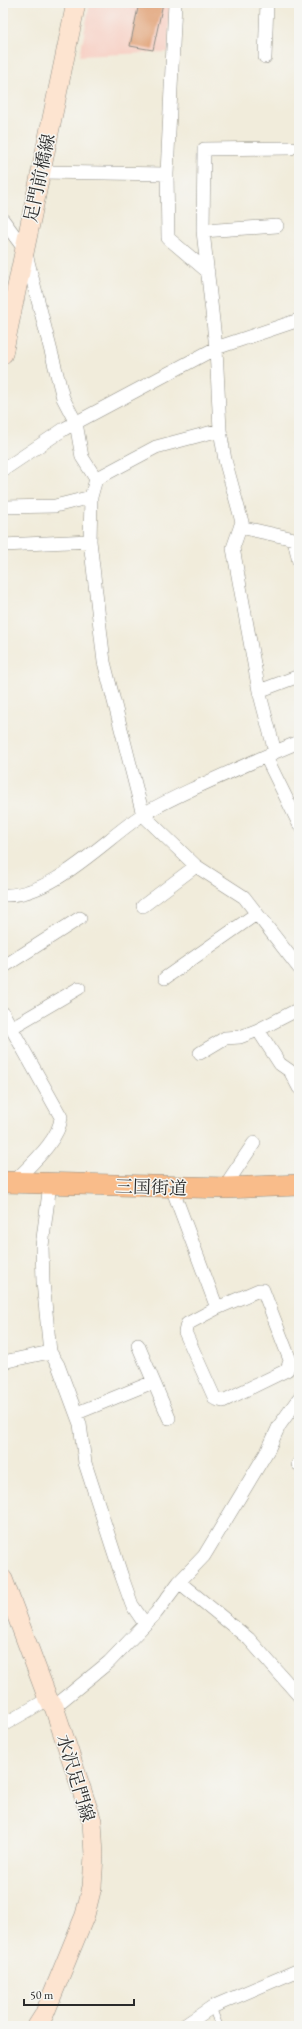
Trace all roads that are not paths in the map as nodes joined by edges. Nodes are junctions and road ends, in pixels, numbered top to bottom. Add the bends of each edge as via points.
1 (76, 3) edge
2 (175, 3) edge
3 (267, 3) edge
4 (265, 57) dead end
5 (291, 148) dead end
6 (40, 172) junction
7 (167, 174) junction
8 (3, 220) edge
9 (277, 226) dead end
10 (203, 231) junction
11 (25, 250) junction
12 (208, 272) junction
13 (299, 320) edge
14 (216, 348) junction
15 (3, 354) edge
16 (76, 423) junction
17 (220, 430) junction
18 (3, 470) edge
19 (96, 479) junction
20 (90, 497) junction
21 (3, 507) edge
22 (240, 527) junction
23 (297, 539) edge
24 (90, 541) junction
25 (3, 545) edge
26 (299, 562) edge
27 (299, 676) edge
28 (259, 691) junction
29 (299, 742) edge
30 (270, 755) junction
31 (143, 815) junction
32 (299, 824) edge
33 (196, 866) junction
34 (3, 895) edge
35 (143, 906) dead end
36 (256, 914) junction
37 (80, 918) dead end
38 (3, 968) edge
39 (299, 968) edge
40 (165, 978) dead end
41 (80, 988) dead end
42 (299, 1009) edge
43 (3, 1013) edge
44 (11, 1028) junction
45 (258, 1030) junction
46 (200, 1053) dead end
47 (299, 1088) edge
48 (254, 1143) dead end
49 (8, 1183) edge
50 (50, 1184) junction
51 (299, 1185) edge
52 (172, 1188) junction
53 (227, 1188) junction
54 (217, 1308) junction
55 (138, 1345) dead end
56 (50, 1352) junction
57 (3, 1362) edge
58 (153, 1382) junction
59 (299, 1398) edge
60 (77, 1413) junction
61 (169, 1418) dead end
62 (3, 1579) edge
63 (179, 1582) junction
64 (145, 1624) junction
65 (299, 1696) edge
66 (51, 1703) junction
67 (3, 1725) edge
68 (299, 1970) edge
69 (212, 2007) junction
70 (37, 2026) edge
71 (184, 2026) edge
72 (219, 2026) edge

1 - 6 main road, 足門前橋線
2 - 7 street
3 - 4 street
5 - 10 street via 204,149
6 - 7 street
6 - 11 main road, 足門前橋線
7 - 12 street via 168,238
8 - 11 street
9 - 10 street
10 - 12 street
11 - 15 main road, 足門前橋線
11 - 16 street via 63,398
12 - 14 street
13 - 14 street
14 - 16 street
14 - 17 street
16 - 18 street
16 - 19 street via 82,457
17 - 19 street via 156,447
17 - 22 street via 225,460 242,522
19 - 20 street
20 - 21 street via 55,506
20 - 24 street
22 - 23 street
22 - 28 street via 233,548
23 - 26 street
24 - 25 street
24 - 31 street via 104,662
27 - 28 street
28 - 30 street
29 - 30 street
30 - 31 street
30 - 32 street
31 - 33 street
31 - 34 street via 52,882 29,891 10,896
33 - 35 street
33 - 36 street via 244,898
36 - 39 street
36 - 40 street
37 - 38 street
41 - 44 street
42 - 45 street
43 - 44 street
44 - 49 street via 61,1117 61,1124 53,1140
45 - 46 street via 240,1037 225,1038
45 - 47 street via 280,1064 290,1071
48 - 53 street via 231,1177
49 - 50 main road, 三国街道
50 - 52 main road, 三国街道
50 - 56 street via 42,1246
51 - 53 main road, 三国街道
52 - 53 main road, 三国街道
52 - 54 street
54 - 54 street via 263,1290 290,1360 287,1370 223,1401 215,1399 185,1332 187,1324
55 - 58 street
56 - 57 street
56 - 60 street via 58,1365
58 - 60 street
58 - 61 street
59 - 63 street via 279,1426 204,1556
60 - 64 street via 85,1462 122,1577 132,1605
62 - 66 main road, 水沢足門線
63 - 64 street
63 - 65 street via 249,1639
64 - 66 street via 109,1662
66 - 67 street
66 - 70 main road, 水沢足門線 via 92,1821 94,1863 92,1887 85,1915 44,2015
68 - 69 street
69 - 71 street
69 - 72 lane

